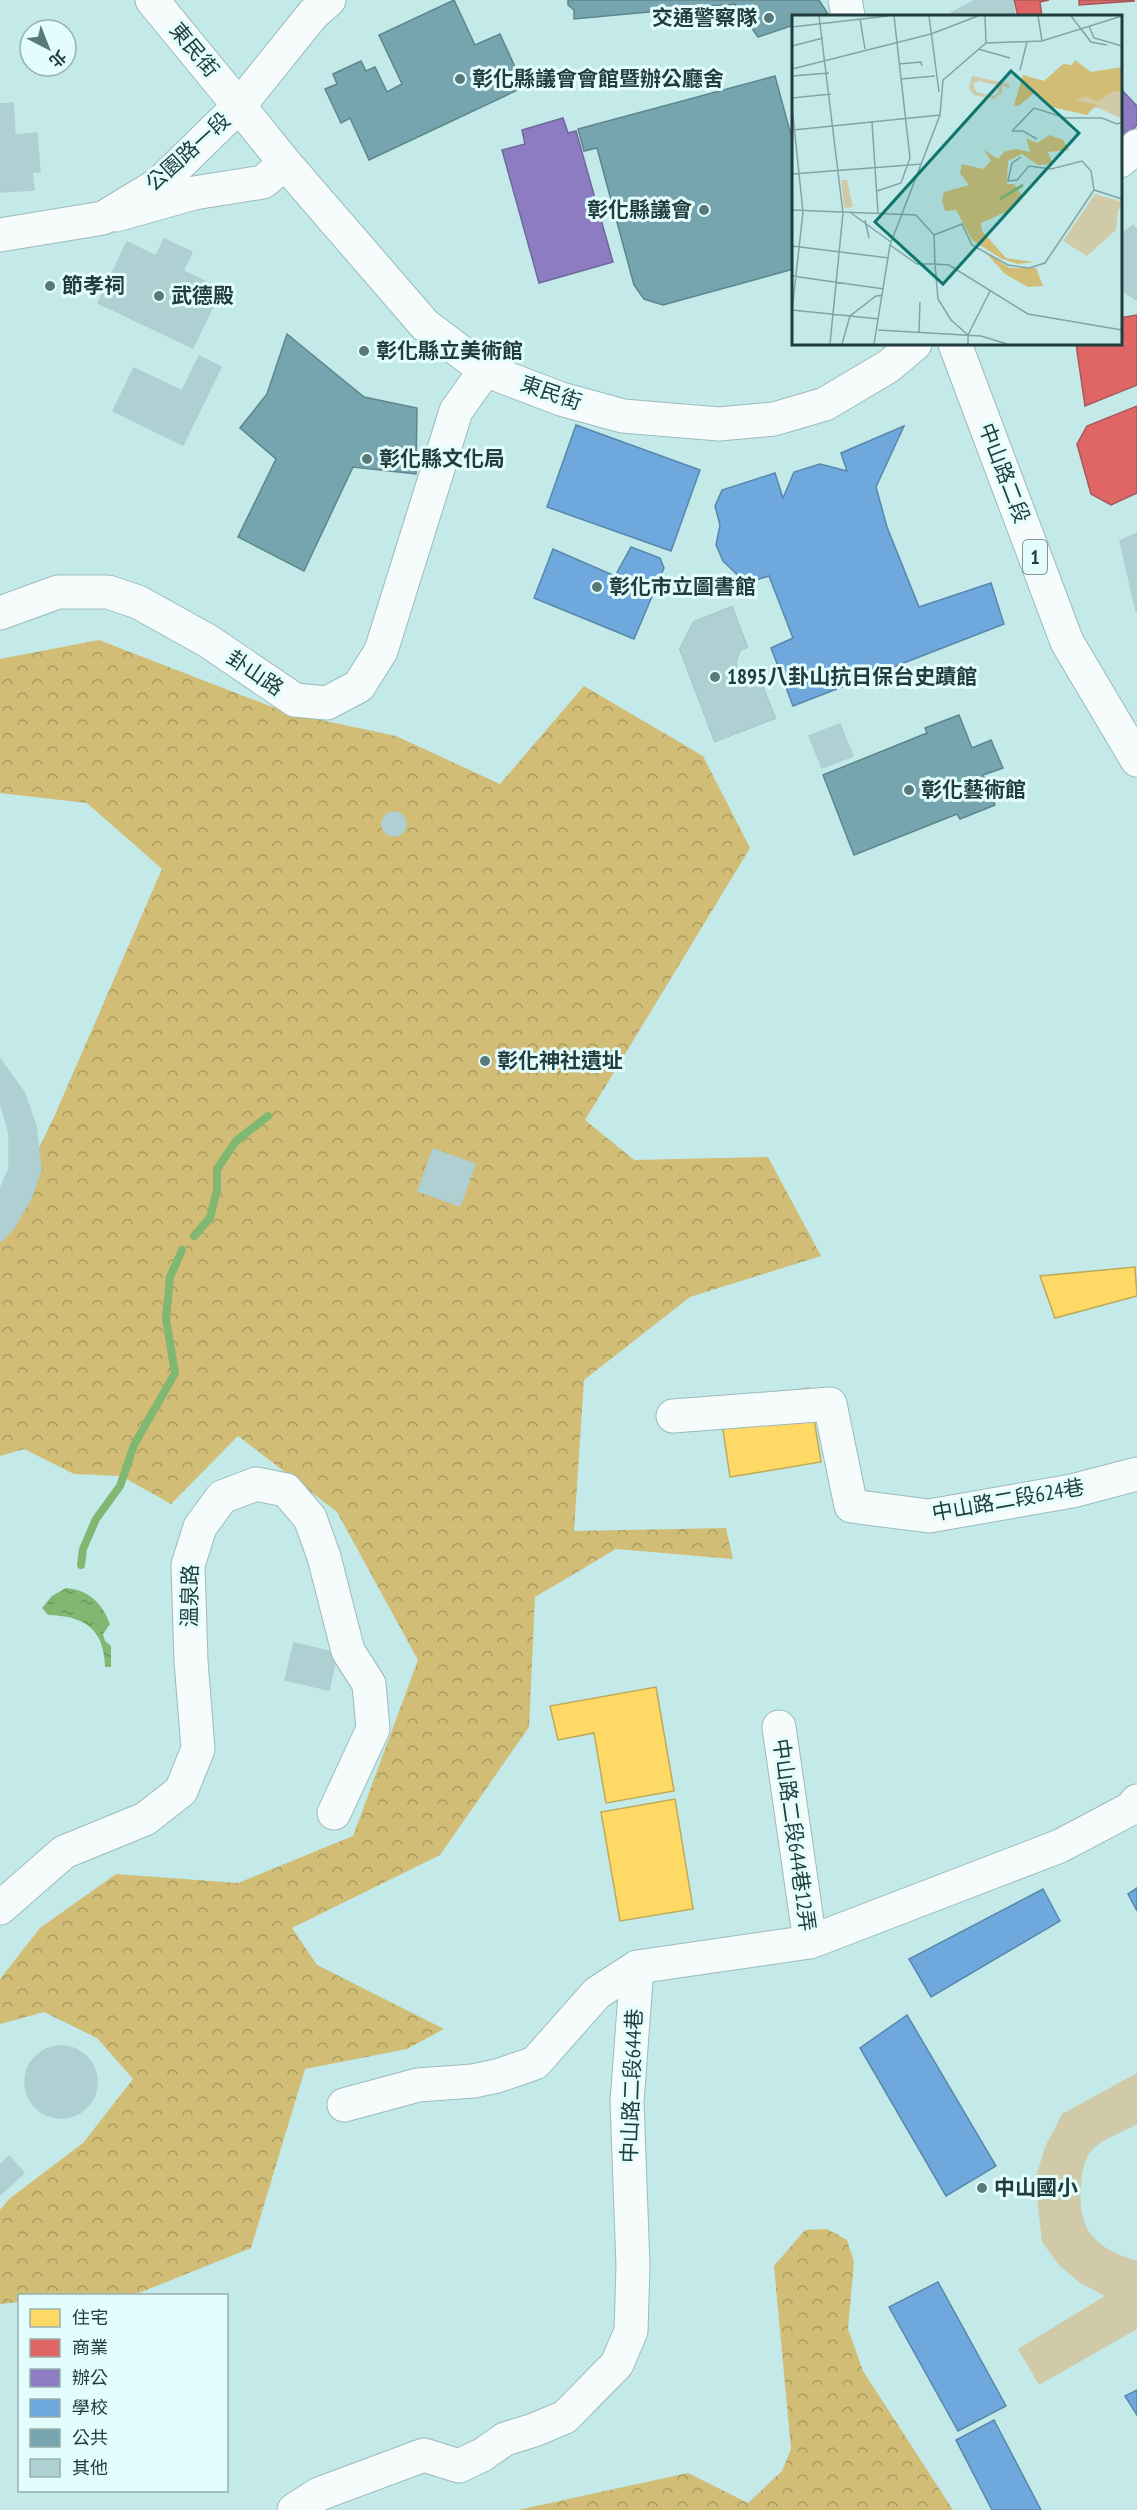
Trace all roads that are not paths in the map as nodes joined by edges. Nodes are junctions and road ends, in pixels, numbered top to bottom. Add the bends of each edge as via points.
1 (152, 0) edge
2 (329, 0) edge
3 (845, 0) edge
4 (848, 15) edge
5 (239, 105) junction
6 (1137, 146) edge
7 (1122, 159) edge
8 (285, 163) junction
9 (103, 219) junction
10 (0, 235) edge
11 (914, 345) edge
12 (956, 345) edge
13 (485, 369) junction
14 (0, 590) edge
15 (58, 591) junction
16 (0, 613) edge
17 (1137, 760) edge
18 (673, 1416) dead end
19 (1137, 1474) edge
20 (779, 1727) dead end
21 (1137, 1801) edge
22 (334, 1813) dead end
23 (0, 1908) edge
24 (810, 1942) junction
25 (637, 1967) junction
26 (344, 2105) dead end
27 (294, 2510) edge

1 - 5 street, 東民街
2 - 5 street, 公園路一段 via 313,14
3 - 4 street
5 - 8 street, 東民街
5 - 9 street, 公園路一段 via 159,184
6 - 7 street
8 - 9 street via 263,182 194,193
8 - 13 street, 東民街 via 425,325
9 - 10 street, 公園路一段
11 - 13 street, 東民街 via 889,366 825,404 774,418 719,424 623,416 561,399
12 - 17 street, 中山路二段 / 1 via 1067,642
13 - 15 street, 卦山路 via 456,411 381,651 359,686 327,703 295,700 208,641 138,602 108,592
14 - 15 street
15 - 16 street, 卦山路
18 - 19 street, 中山路二段624巷 via 830,1404 851,1506 929,1516 1072,1491
20 - 24 street, 中山路二段644巷12弄
21 - 24 street via 1130,1809 1060,1846
22 - 23 street, 溫泉路 via 373,1729 369,1684 348,1652 310,1518 286,1490 256,1484 222,1497 200,1527 188,1564 198,1749 181,1791 145,1820 64,1852
24 - 25 street
25 - 26 street via 597,1993 535,2063 497,2076 418,2085
25 - 27 street, 中山路二段644巷 via 627,2102 633,2266 631,2331 616,2364 565,2416 505,2439 459,2466 424,2455 319,2494

